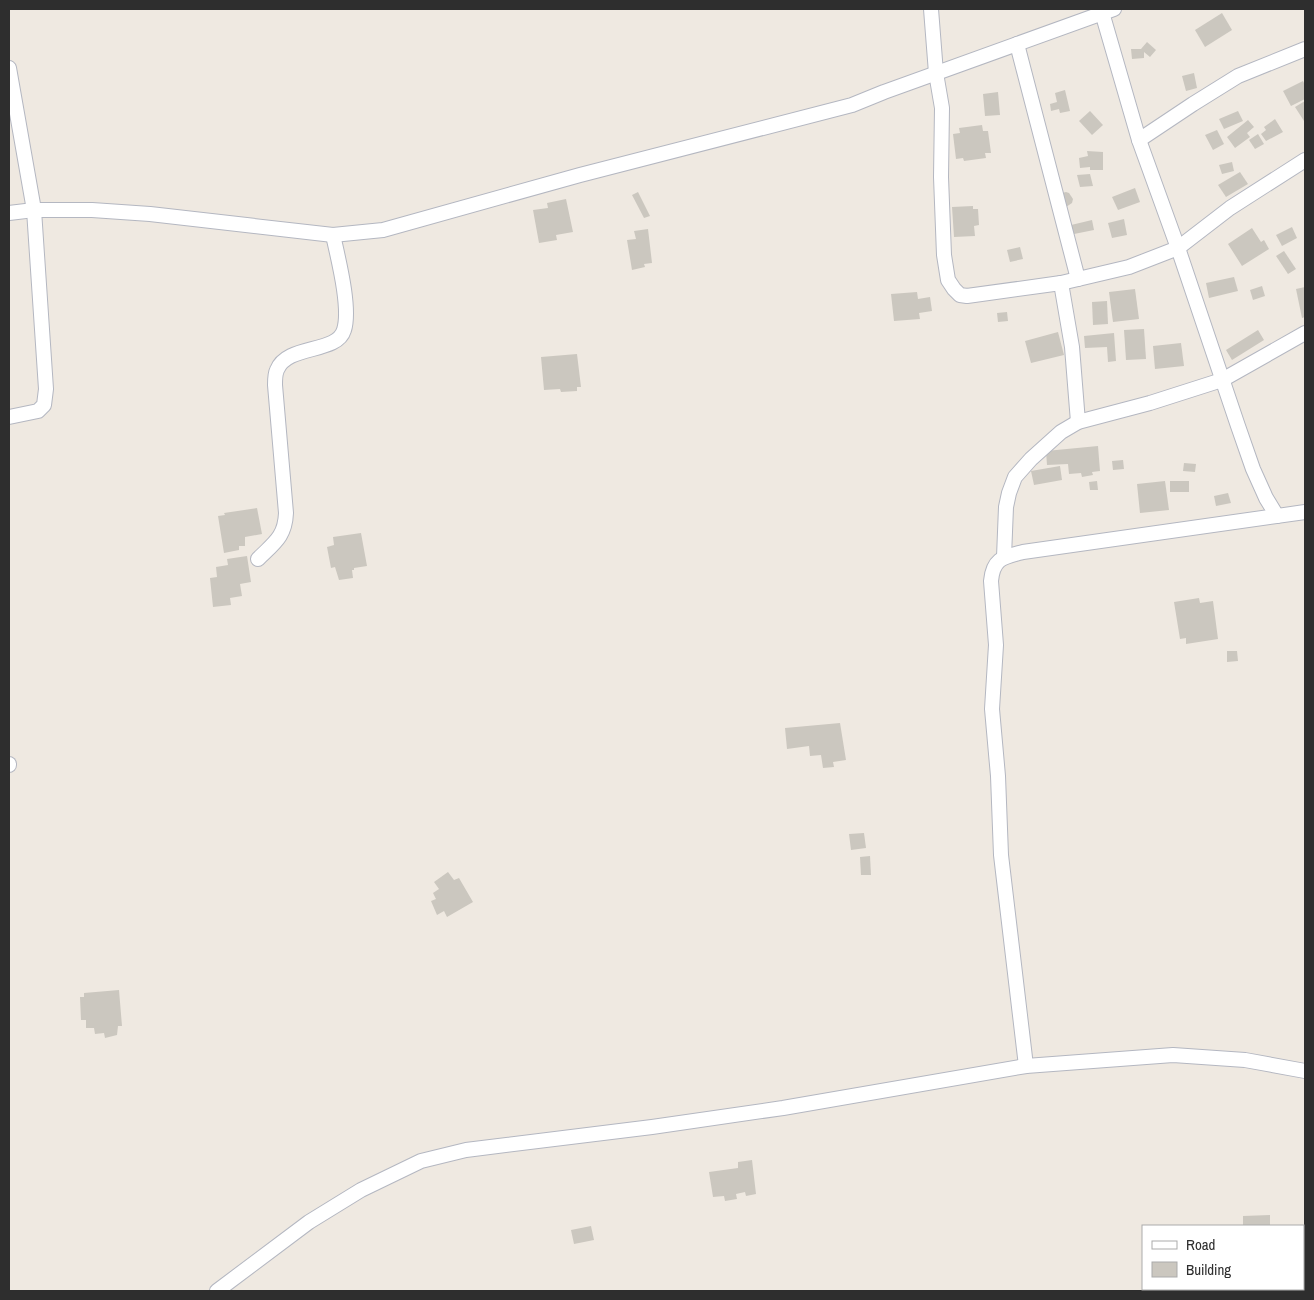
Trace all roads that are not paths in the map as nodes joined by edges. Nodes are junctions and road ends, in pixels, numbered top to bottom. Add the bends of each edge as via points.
1 (931, 9) edge
2 (1105, 10) edge
3 (1017, 44) junction
4 (1305, 48) edge
5 (9, 68) edge
6 (936, 73) junction
7 (1139, 140) junction
8 (1305, 160) edge
9 (34, 210) junction
10 (9, 213) edge
11 (333, 235) junction
12 (1178, 248) junction
13 (1078, 279) junction
14 (1061, 284) junction
15 (1305, 333) edge
16 (1222, 380) junction
17 (9, 417) edge
18 (1078, 422) junction
19 (1305, 512) edge
20 (1277, 516) junction
21 (1004, 557) junction
22 (258, 559) dead end
23 (1026, 1066) junction
24 (1305, 1072) edge
25 (217, 1291) edge

1 - 6 street
2 - 3 street
2 - 7 street
3 - 6 street
3 - 13 street
4 - 7 street via 1238,76
5 - 9 street
6 - 11 street via 852,105 807,118 580,175 392,228
6 - 14 street via 942,108 941,177 948,280 954,290 967,296
7 - 12 street
8 - 12 street via 1230,208
9 - 10 street
9 - 11 street via 150,214
9 - 17 street via 46,389 44,405 38,411
11 - 22 street via 343,284 344,332 326,345 294,354 277,369 275,385 286,523 282,534
12 - 13 street via 1129,268
12 - 16 street
13 - 14 street
14 - 18 street via 1072,347
15 - 16 street
16 - 18 street via 1150,404
16 - 20 street via 1253,469
18 - 21 street via 1030,459 1016,477 1006,507
19 - 20 street
20 - 21 street
21 - 23 street via 995,564 991,581 996,645 992,709 1001,855
23 - 24 street via 1173,1055 1245,1060
23 - 25 street via 783,1108 466,1150 421,1161 361,1190 308,1222

